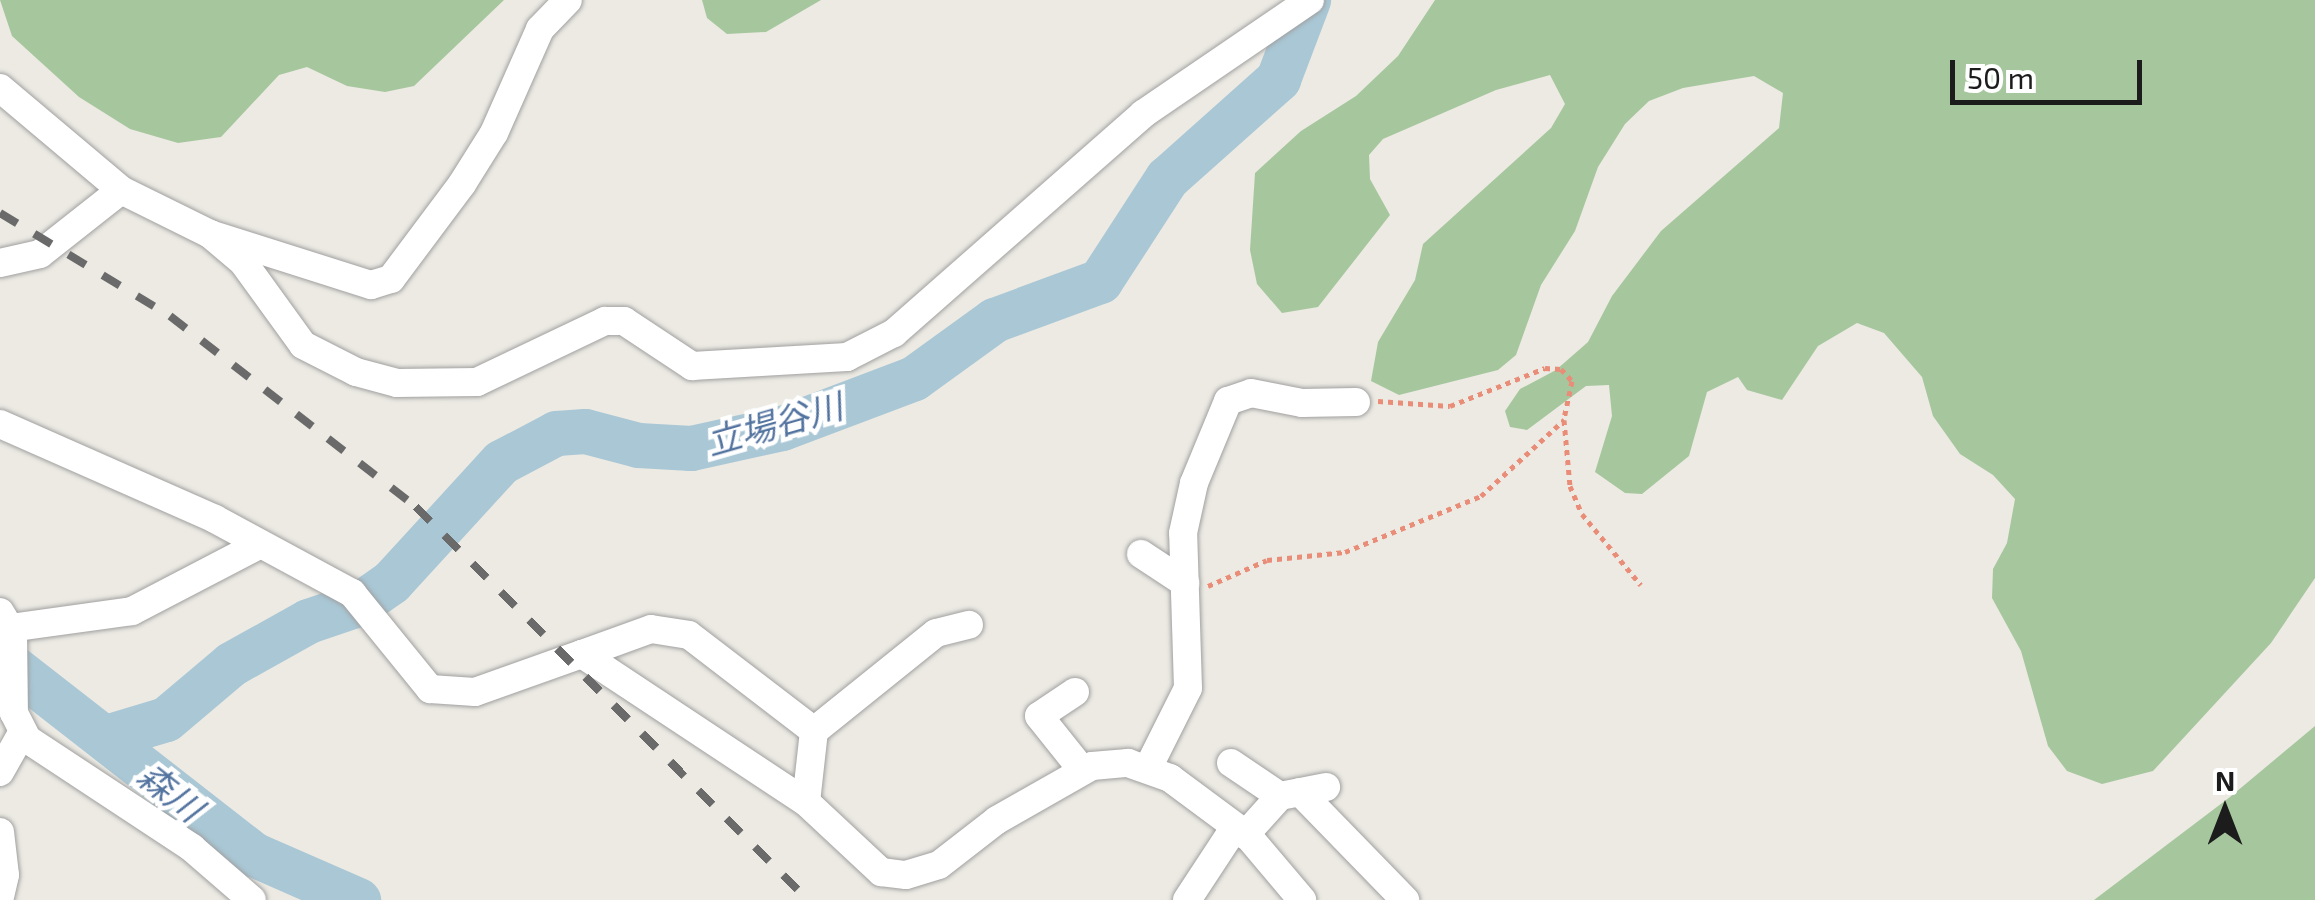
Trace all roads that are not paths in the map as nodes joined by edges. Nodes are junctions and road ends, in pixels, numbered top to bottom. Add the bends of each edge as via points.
1 (568, 0) edge
2 (1310, 0) edge
3 (0, 88) edge
4 (121, 190) junction
5 (210, 234) junction
6 (0, 263) edge
7 (1356, 402) road end
8 (0, 424) edge
9 (259, 544) junction
10 (1141, 554) dead end
11 (1185, 584) junction
12 (5, 620) edge
13 (970, 625) dead end
14 (582, 654) junction
15 (1075, 692) dead end
16 (814, 731) junction
17 (22, 733) junction
18 (1231, 764) dead end
19 (1148, 768) junction
20 (1083, 771) junction
21 (0, 772) edge
22 (1302, 792) junction
23 (806, 802) junction
24 (1240, 831) junction
25 (0, 832) edge
26 (0, 896) edge
27 (252, 900) edge
28 (1187, 900) edge
29 (1302, 900) edge
30 (1405, 900) edge

1 - 5 street via 540,29 494,133 462,184 391,279 348,283
2 - 5 street via 1142,114 894,333 847,358 692,366 624,321 605,321 477,382 398,383 356,372 303,344 242,262
3 - 4 street
4 - 5 street
4 - 6 street via 40,254
7 - 11 street via 1302,403 1251,393 1228,400 1186,508
8 - 9 street
9 - 12 street via 106,620
9 - 14 street via 352,593 430,688 474,692
10 - 11 street
11 - 19 street via 1188,688
12 - 17 street
13 - 16 street via 936,634
14 - 16 street via 670,628 689,635
14 - 23 street
15 - 20 street via 1039,716
16 - 23 street
17 - 21 street
17 - 27 street via 192,848
18 - 22 street
19 - 20 street via 1106,762
19 - 24 street
20 - 23 street via 996,820 939,865 906,875 881,872
22 - 24 street
22 - 30 street
24 - 28 street
24 - 29 street
25 - 26 street via 6,875

